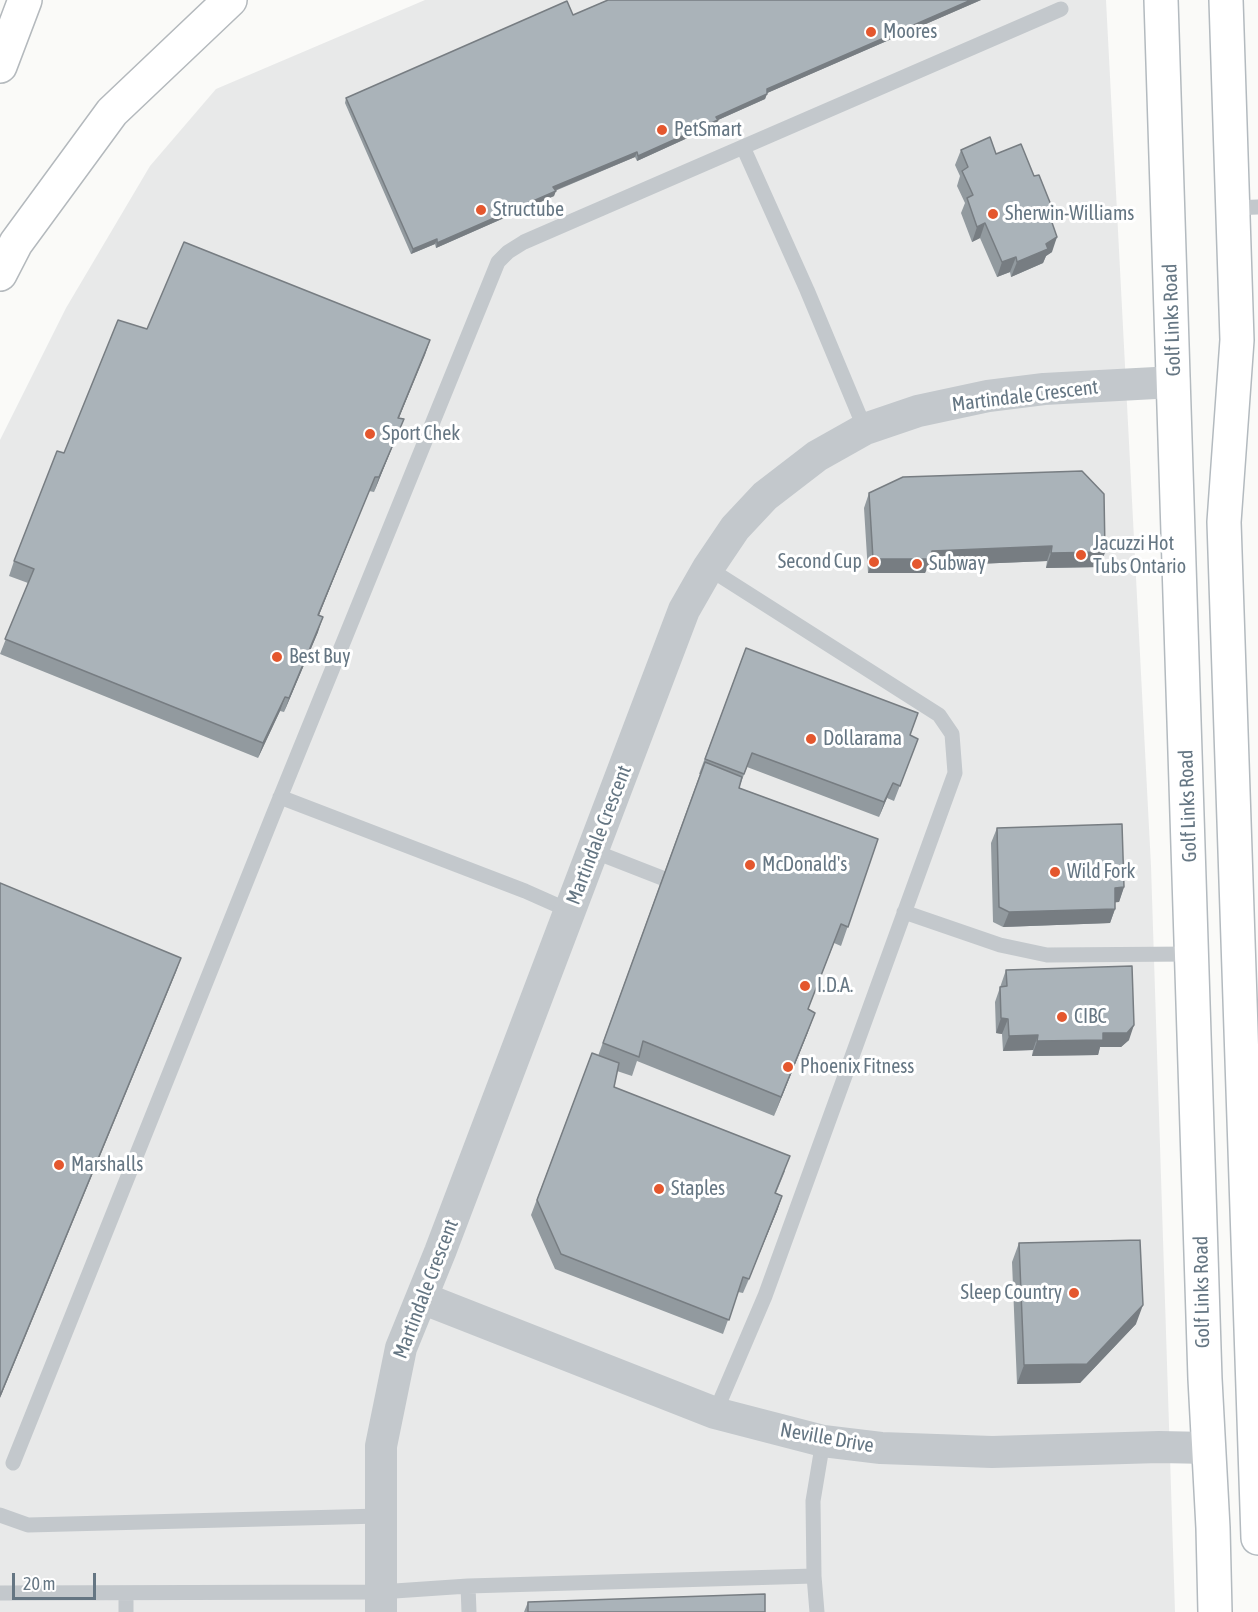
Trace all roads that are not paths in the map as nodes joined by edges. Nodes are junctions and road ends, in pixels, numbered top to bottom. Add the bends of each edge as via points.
1 (25, 0) edge
2 (230, 0) edge
3 (1161, 0) edge
4 (1226, 0) edge
5 (1060, 9) dead end
6 (0, 66) edge
7 (743, 147) junction
8 (1245, 207) edge
9 (0, 274) edge
10 (1174, 382) junction
11 (865, 429) junction
12 (708, 568) junction
13 (280, 797) junction
14 (592, 851) junction
15 (692, 898) edge
16 (570, 911) junction
17 (904, 912) junction
18 (1192, 954) junction
19 (422, 1298) junction
20 (715, 1413) junction
21 (823, 1441) junction
22 (1209, 1448) junction
23 (1256, 1449) edge
24 (13, 1463) dead end
25 (0, 1515) edge
26 (380, 1516) junction
27 (1258, 1538) edge
28 (814, 1576) junction
29 (468, 1586) junction
30 (0, 1593) edge
31 (126, 1593) junction
32 (380, 1602) edge
33 (126, 1612) edge
34 (469, 1612) edge
35 (817, 1612) edge
36 (1215, 1612) edge

1 - 6 main road
2 - 9 main road via 112,112 16,243
3 - 10 main road, Golf Links Road
4 - 8 main road
5 - 7 lane
7 - 11 lane
7 - 13 lane via 524,242 498,262
8 - 23 main road via 1224,522
10 - 11 street, Martindale Crescent via 988,396 918,411
10 - 18 main road, Golf Links Road
11 - 12 street, Martindale Crescent via 817,456 765,496 735,528
12 - 14 street, Martindale Crescent via 684,610
12 - 17 lane via 939,715 952,734 955,773
13 - 16 lane
13 - 24 lane
14 - 15 lane via 682,879
14 - 16 street, Martindale Crescent
16 - 19 street, Martindale Crescent
17 - 18 lane via 1000,945 1047,955
17 - 20 lane via 765,1296
18 - 22 main road, Golf Links Road
19 - 20 street, Neville Drive
19 - 26 street, Martindale Crescent via 401,1348 383,1435
20 - 21 street, Neville Drive
21 - 22 street, Neville Drive via 881,1448 993,1452
21 - 28 lane via 813,1501
22 - 23 main road, Neville Drive
22 - 36 main road, Golf Links Road
23 - 27 main road
25 - 26 lane via 28,1525
26 - 32 street, Martindale Crescent
28 - 29 lane
28 - 35 lane
29 - 32 lane
29 - 34 lane
30 - 31 lane
31 - 32 lane
31 - 33 lane

